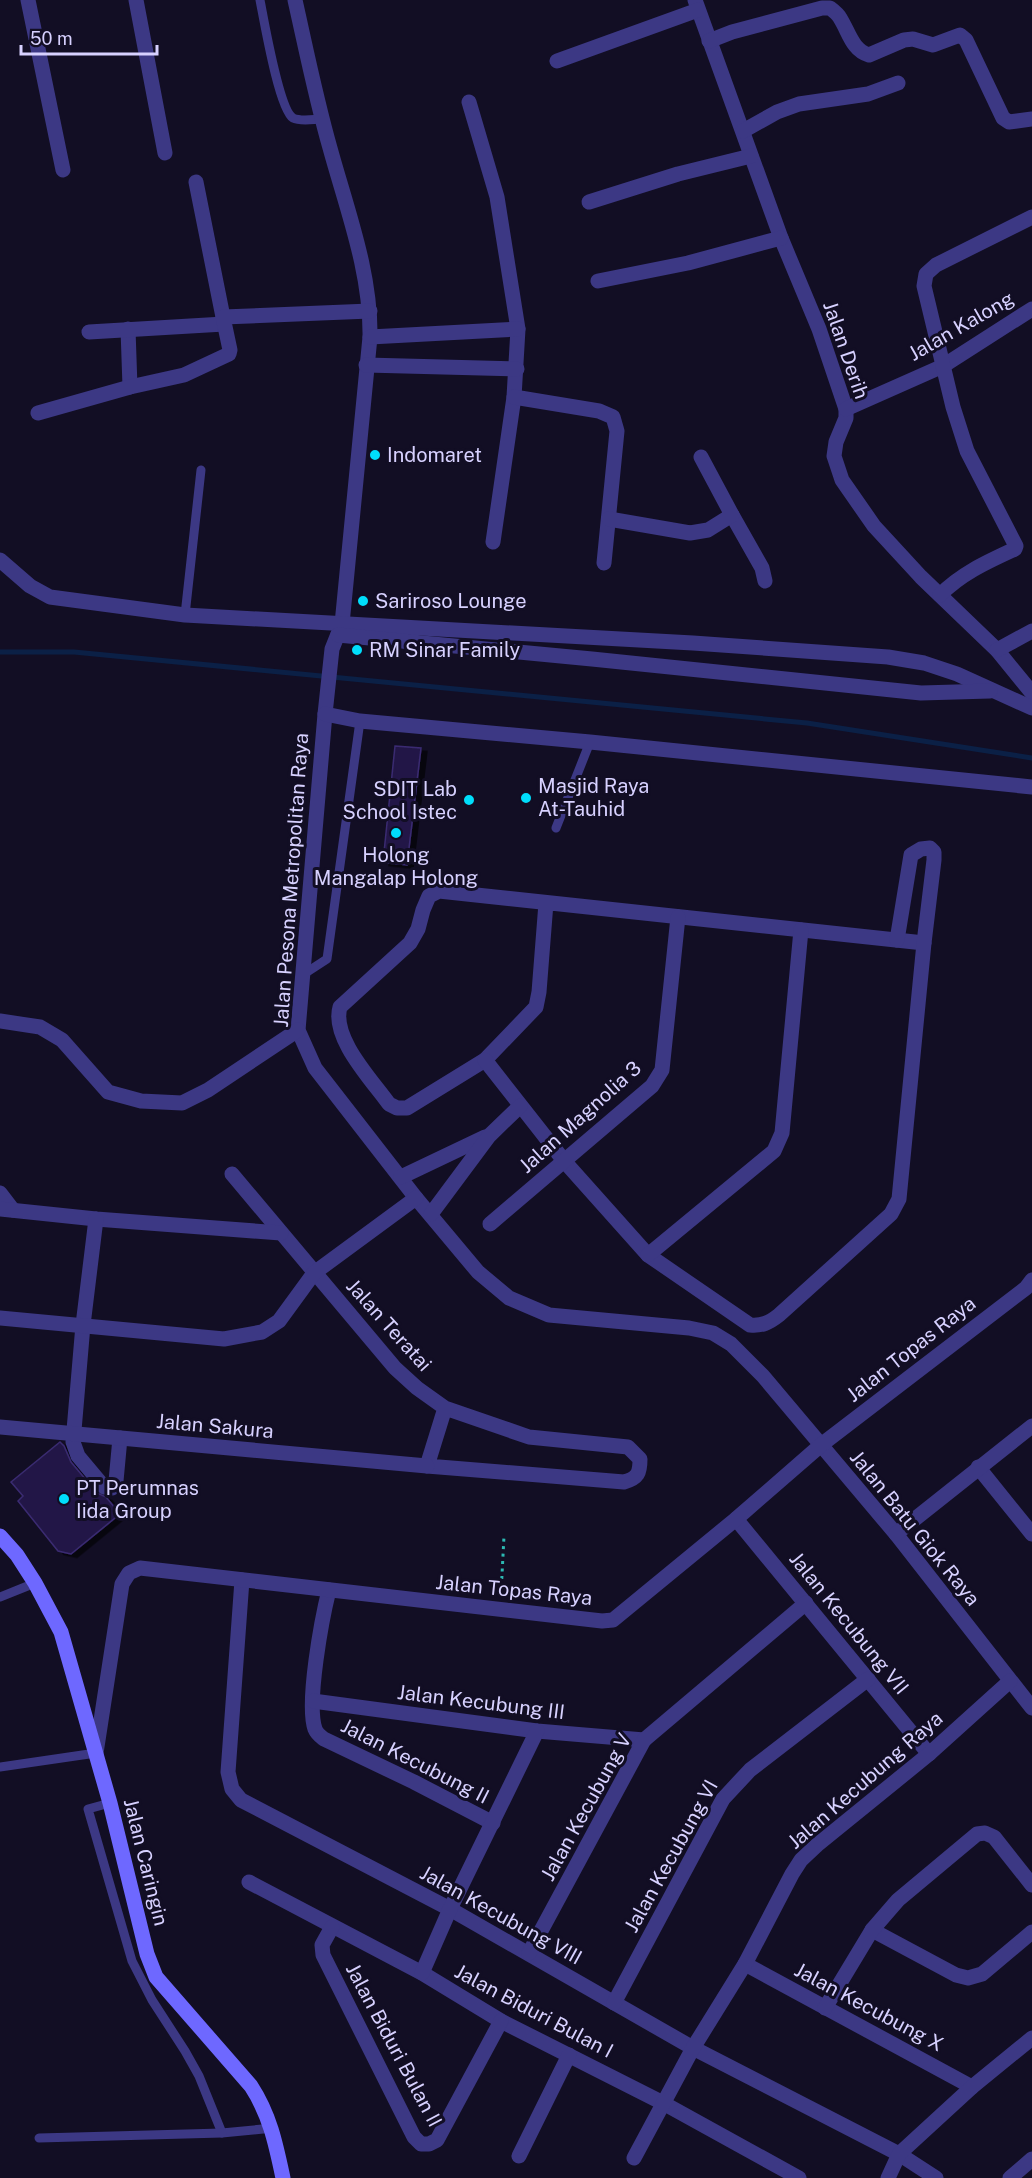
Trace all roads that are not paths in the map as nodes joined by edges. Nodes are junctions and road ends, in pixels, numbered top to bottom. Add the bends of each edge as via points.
1 (28, 0) edge
2 (136, 0) edge
3 (260, 0) edge
4 (295, 0) edge
5 (696, 5) edge
6 (709, 41) junction
7 (557, 61) dead end
8 (898, 84) dead end
9 (469, 102) dead end
10 (322, 118) junction
11 (1032, 119) edge
12 (743, 131) junction
13 (165, 153) dead end
14 (751, 156) junction
15 (63, 170) dead end
16 (196, 182) dead end
17 (589, 202) dead end
18 (1032, 217) edge
19 (781, 238) junction
20 (598, 281) dead end
21 (1032, 309) edge
22 (370, 311) junction
23 (224, 321) junction
24 (128, 329) junction
25 (518, 329) junction
26 (89, 332) dead end
27 (370, 337) junction
28 (366, 365) junction
29 (943, 366) junction
30 (517, 369) junction
31 (130, 387) junction
32 (514, 397) junction
33 (846, 409) junction
34 (38, 413) dead end
35 (701, 457) dead end
36 (201, 470) dead end
37 (732, 515) junction
38 (609, 519) junction
39 (493, 542) dead end
40 (0, 560) edge
41 (604, 563) dead end
42 (765, 580) dead end
43 (940, 595) junction
44 (185, 615) junction
45 (1032, 631) edge
46 (337, 636) junction
47 (997, 650) junction
48 (993, 690) junction
49 (1032, 693) edge
50 (326, 707) junction
51 (1032, 708) edge
52 (360, 721) junction
53 (590, 742) junction
54 (1032, 788) edge
55 (556, 828) dead end
56 (546, 903) junction
57 (678, 917) junction
58 (801, 930) junction
59 (897, 940) junction
60 (924, 943) junction
61 (304, 974) junction
62 (0, 1021) edge
63 (298, 1030) junction
64 (485, 1060) junction
65 (520, 1106) junction
66 (489, 1136) junction
67 (565, 1162) junction
68 (232, 1174) dead end
69 (401, 1177) junction
70 (0, 1193) edge
71 (417, 1198) junction
72 (7, 1209) edge
73 (431, 1214) junction
74 (96, 1219) junction
75 (490, 1224) dead end
76 (281, 1233) junction
77 (648, 1256) junction
78 (314, 1273) junction
79 (1032, 1281) edge
80 (0, 1318) edge
81 (83, 1325) junction
82 (731, 1344) joint
83 (446, 1408) junction
84 (1032, 1425) edge
85 (0, 1426) edge
86 (74, 1435) junction
87 (120, 1438) junction
88 (821, 1445) junction
89 (640, 1459) joint
90 (427, 1466) junction
91 (978, 1467) junction
92 (736, 1519) junction
93 (896, 1534) junction
94 (1032, 1534) edge
95 (0, 1536) edge
96 (242, 1580) junction
97 (35, 1583) junction
98 (329, 1590) junction
99 (0, 1597) edge
100 (806, 1603) junction
101 (868, 1679) junction
102 (1010, 1682) junction
103 (313, 1701) junction
104 (1032, 1708) edge
105 (537, 1731) junction
106 (644, 1740) junction
107 (96, 1753) junction
108 (929, 1754) junction
109 (0, 1767) edge
110 (110, 1803) junction
111 (493, 1823) junction
112 (249, 1882) dead end
113 (1032, 1885) edge
114 (450, 1909) junction
115 (332, 1928) junction
116 (872, 1930) junction
117 (1032, 1932) edge
118 (529, 1953) junction
119 (745, 1964) junction
120 (422, 1973) junction
121 (614, 2003) junction
122 (825, 2008) junction
123 (501, 2021) junction
124 (1032, 2038) edge
125 (693, 2048) junction
126 (569, 2055) junction
127 (972, 2087) junction
128 (663, 2103) junction
129 (273, 2128) junction
130 (222, 2133) junction
131 (39, 2138) dead end
132 (899, 2154) junction
133 (519, 2156) dead end
134 (634, 2158) dead end
135 (1032, 2159) edge
136 (283, 2178) edge
137 (799, 2178) edge
138 (888, 2178) edge
139 (936, 2178) edge
140 (1010, 2178) edge

1 - 15 street
2 - 13 street
3 - 10 lane via 286,108 299,120
4 - 10 street, Jalan Pesona Metropolitan Raya
5 - 6 street, Jalan Derih
5 - 7 street
6 - 11 street via 822,8 830,8 840,17 852,41 868,56 904,40 933,45 960,35 966,40 1003,118 1009,122
6 - 12 street, Jalan Derih
8 - 12 street via 868,94 799,104
9 - 25 street via 497,197
10 - 22 street, Jalan Pesona Metropolitan Raya via 365,273
12 - 14 street, Jalan Derih
14 - 17 street
14 - 19 street, Jalan Derih
16 - 23 street
18 - 29 street via 936,265 926,274 924,286
19 - 20 street via 688,263
19 - 33 street, Jalan Derih via 819,329
21 - 29 street, Jalan Kalong
22 - 23 street
22 - 27 street, Jalan Pesona Metropolitan Raya
23 - 24 street
23 - 31 street via 229,354 184,375
24 - 26 street
24 - 31 street
25 - 27 street
25 - 30 street
27 - 28 street, Jalan Pesona Metropolitan Raya
28 - 30 street
28 - 46 street, Jalan Pesona Metropolitan Raya
29 - 33 street, Jalan Kalong
29 - 43 street via 967,451 1016,546 954,581
30 - 32 street
31 - 34 street
32 - 38 street via 613,417 617,431
32 - 39 street
33 - 43 street, Jalan Derih via 834,456 842,480 874,526
35 - 37 street
36 - 44 lane
37 - 38 street via 708,530 690,533
37 - 42 street
38 - 41 street
40 - 44 street via 30,586 50,597
43 - 47 street, Jalan Derih
44 - 46 street
45 - 47 street
46 - 48 street via 921,693
46 - 48 street via 693,643 888,657 935,666
46 - 50 street, Jalan Pesona Metropolitan Raya
47 - 49 street, Jalan Derih
48 - 51 street
50 - 52 street
50 - 61 street, Jalan Pesona Metropolitan Raya
52 - 53 street
52 - 61 lane via 327,959
53 - 54 street
53 - 55 lane
56 - 57 street
56 - 64 street via 536,1007
56 - 64 street via 439,891 429,896 410,943 340,1007 338,1016 350,1050 389,1104 397,1108 408,1108
57 - 58 street
57 - 67 street, Jalan Magnolia 3 via 662,1070 652,1086
58 - 59 street
58 - 77 street via 782,1133 774,1151
59 - 60 street
59 - 60 street via 911,855 930,848 934,860
60 - 77 street via 899,1199 891,1214 779,1315 759,1326 750,1325
61 - 63 street, Jalan Pesona Metropolitan Raya
62 - 63 street via 40,1028 62,1040 108,1092 141,1101 182,1103
63 - 69 street, Jalan Pesona Metropolitan Raya via 315,1068
64 - 65 street
65 - 66 street
65 - 67 street
66 - 69 street
66 - 73 street
67 - 75 street, Jalan Magnolia 3
67 - 77 street
68 - 76 street, Jalan Teratai
69 - 71 street, Jalan Pesona Metropolitan Raya
70 - 72 street
71 - 73 street, Jalan Pesona Metropolitan Raya
71 - 78 street
72 - 74 street
73 - 82 street, Jalan Pesona Metropolitan Raya via 478,1272 509,1298 549,1315 690,1328 712,1333
74 - 76 street
74 - 81 street
76 - 78 street, Jalan Teratai
78 - 81 street via 279,1321 262,1332 224,1339
78 - 83 street, Jalan Teratai via 395,1368
79 - 88 street, Jalan Topas Raya
80 - 81 street
81 - 86 street
82 - 88 street, Jalan Batu Giok Raya
83 - 89 street, Jalan Teratai via 529,1437 628,1447
83 - 90 street
84 - 91 street
85 - 86 street, Jalan Sakura
86 - 87 street, Jalan Sakura
86 - 87 street via 78,1456 104,1487 112,1488
87 - 90 street, Jalan Sakura
88 - 92 street, Jalan Topas Raya
88 - 93 street, Jalan Batu Giok Raya
89 - 90 street, Jalan Sakura via 640,1471 634,1479 624,1482
91 - 93 street
91 - 94 street
92 - 98 street, Jalan Topas Raya via 613,1620
92 - 100 street, Jalan Kecubung VII
93 - 102 street, Jalan Batu Giok Raya
95 - 97 main road, Jalan Caringin
96 - 98 street, Jalan Topas Raya
96 - 107 street, Jalan Topas Raya via 140,1568 129,1573 122,1584
96 - 114 street, Jalan Kecubung VIII via 228,1772 231,1789 241,1800
97 - 99 lane
97 - 107 main road, Jalan Caringin via 61,1632
98 - 103 street
100 - 101 street, Jalan Kecubung VII
100 - 106 street, Jalan Kecubung V
101 - 108 street, Jalan Kecubung VII
101 - 121 street, Jalan Kecubung VI via 750,1770 723,1799
102 - 104 street, Jalan Batu Giok Raya
102 - 108 street, Jalan Kecubung Raya
103 - 105 street, Jalan Kecubung III
103 - 111 street, Jalan Kecubung II via 315,1729 320,1736
105 - 106 street, Jalan Kecubung III
105 - 111 street
106 - 118 street, Jalan Kecubung V
107 - 109 lane
107 - 110 main road, Jalan Caringin
108 - 119 street, Jalan Kecubung Raya via 801,1860
110 - 129 main road, Jalan Caringin via 156,1977 252,2086
110 - 130 lane via 88,1809 132,1961 199,2076
111 - 114 street
112 - 115 street, Jalan Biduri Bulan I
113 - 116 street via 994,1837 977,1834 898,1900
114 - 118 street, Jalan Kecubung VIII
114 - 120 street
115 - 120 street, Jalan Biduri Bulan I
115 - 123 street, Jalan Biduri Bulan II via 322,1945 323,1956 421,2144 437,2140
116 - 117 street via 968,1978 982,1974
116 - 122 street
118 - 121 street, Jalan Kecubung VIII
119 - 122 street, Jalan Kecubung X
119 - 125 street, Jalan Kecubung Raya
120 - 123 street, Jalan Biduri Bulan I
121 - 125 street, Jalan Kecubung VIII
122 - 127 street, Jalan Kecubung X
123 - 126 street, Jalan Biduri Bulan I
124 - 127 street
125 - 128 street, Jalan Kecubung Raya
125 - 132 street, Jalan Kecubung VIII
126 - 128 street, Jalan Biduri Bulan I
126 - 133 street
127 - 132 street
128 - 134 street, Jalan Kecubung Raya
128 - 137 street, Jalan Biduri Bulan I
129 - 130 lane
129 - 136 main road, Jalan Caringin
130 - 131 lane
132 - 138 street
132 - 139 street, Jalan Kecubung VIII
135 - 140 street

